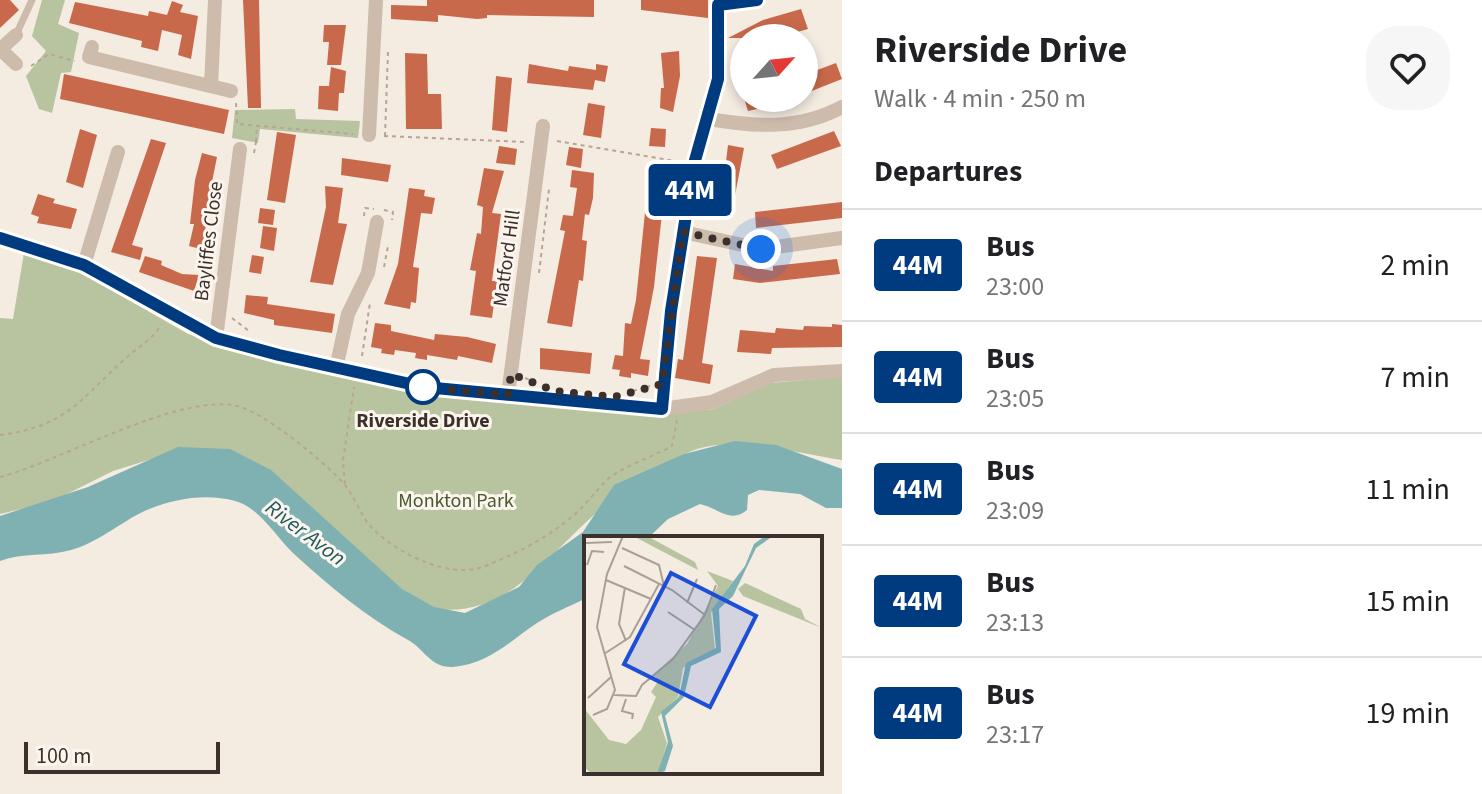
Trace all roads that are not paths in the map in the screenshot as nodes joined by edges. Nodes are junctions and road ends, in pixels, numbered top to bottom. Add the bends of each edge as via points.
1 (32, 0) edge
2 (215, 0) edge
3 (376, 0) edge
4 (757, 0) edge
5 (718, 3) edge
6 (16, 35) joint
7 (0, 49) edge
8 (91, 52) road end
9 (16, 64) road end
10 (211, 86) junction
11 (231, 91) road end
12 (842, 107) edge
13 (709, 119) junction
14 (543, 132) road end
15 (369, 135) road end
16 (240, 149) road end
17 (118, 152) dead end
18 (377, 222) dead end
19 (683, 232) junction
20 (0, 238) edge
21 (842, 238) edge
22 (84, 265) junction
23 (216, 338) junction
24 (336, 368) junction
25 (842, 371) edge
26 (508, 395) junction
27 (662, 409) junction

1 - 6 lane
2 - 10 street
3 - 15 street
4 - 5 street
5 - 13 street via 718,79
6 - 7 street
7 - 9 street
8 - 10 street
10 - 11 street
12 - 13 street via 788,125 752,127
13 - 19 street via 694,164
14 - 26 street, Matford Hill
16 - 23 street, Bayliffes Close
17 - 22 street
18 - 24 street via 368,273 348,314
19 - 21 street via 761,249
19 - 27 street
20 - 22 street
22 - 23 street
23 - 24 street
24 - 26 street via 424,387
25 - 27 street via 774,375 712,402
26 - 27 street

